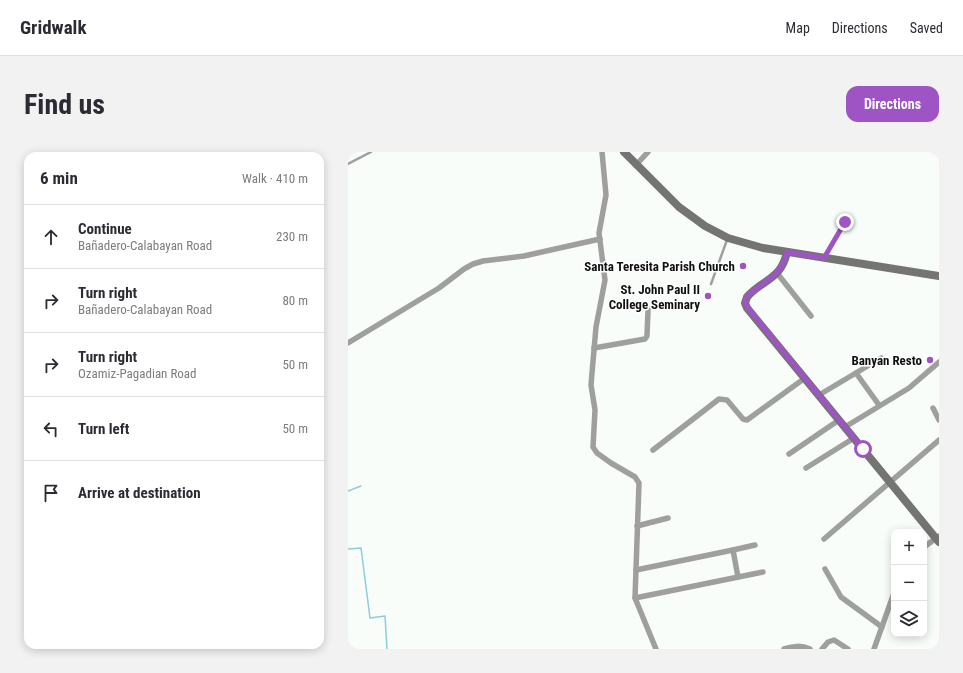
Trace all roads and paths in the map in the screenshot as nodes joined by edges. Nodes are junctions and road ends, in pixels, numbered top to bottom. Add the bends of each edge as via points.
1 (371, 152) edge
2 (602, 152) edge
3 (624, 152) edge
4 (648, 152) edge
5 (348, 164) edge
6 (636, 165) junction
7 (845, 222) dead end
8 (728, 238) junction
9 (600, 239) junction
10 (787, 252) junction
11 (824, 258) junction
12 (777, 273) junction
13 (939, 276) edge
14 (711, 284) dead end
15 (648, 310) dead end
16 (811, 316) dead end
17 (348, 343) edge
18 (594, 348) junction
19 (881, 358) dead end
20 (939, 362) edge
21 (856, 373) junction
22 (805, 378) junction
23 (819, 395) junction
24 (879, 405) junction
25 (933, 408) dead end
26 (839, 420) junction
27 (939, 420) edge
28 (845, 427) junction
29 (854, 438) junction
30 (939, 440) edge
31 (653, 450) dead end
32 (789, 454) dead end
33 (806, 468) dead end
34 (890, 482) junction
35 (668, 518) dead end
36 (637, 526) junction
37 (938, 539) edge
38 (824, 540) dead end
39 (755, 545) dead end
40 (927, 545) edge
41 (733, 550) junction
42 (825, 569) dead end
43 (636, 570) junction
44 (763, 572) dead end
45 (738, 577) junction
46 (635, 598) junction
47 (891, 601) edge
48 (882, 627) junction
49 (656, 649) edge
50 (784, 649) edge
51 (810, 649) edge
52 (822, 649) edge
53 (848, 649) edge
54 (874, 649) edge

1 - 5 lane
2 - 9 street via 606,195 599,226
3 - 6 street
4 - 6 street
6 - 8 street via 679,207 704,226
7 - 11 lane
8 - 10 street
8 - 14 lane
9 - 17 street via 524,256 473,264 440,288
9 - 18 street via 605,280
10 - 11 street
10 - 12 street via 784,264
11 - 13 street
12 - 16 street
12 - 22 street via 749,294 745,303
15 - 18 street via 645,338
18 - 36 street via 591,385 595,410 593,447 597,453 638,479
19 - 21 street
20 - 24 street via 909,388
21 - 23 street
21 - 24 street
22 - 23 street
22 - 31 street via 746,420 726,400 719,399
23 - 26 street
24 - 28 street
25 - 27 street
26 - 28 street
26 - 32 street
28 - 29 street
29 - 33 street
29 - 34 street
30 - 34 street
34 - 37 street
34 - 38 street
35 - 36 street
36 - 43 street
37 - 40 street
39 - 41 street
41 - 43 street
41 - 45 street
42 - 48 street via 841,597
43 - 46 street
44 - 45 street
45 - 46 street
46 - 49 street
47 - 48 street
48 - 54 street
50 - 51 street via 796,646
52 - 53 street via 834,640

